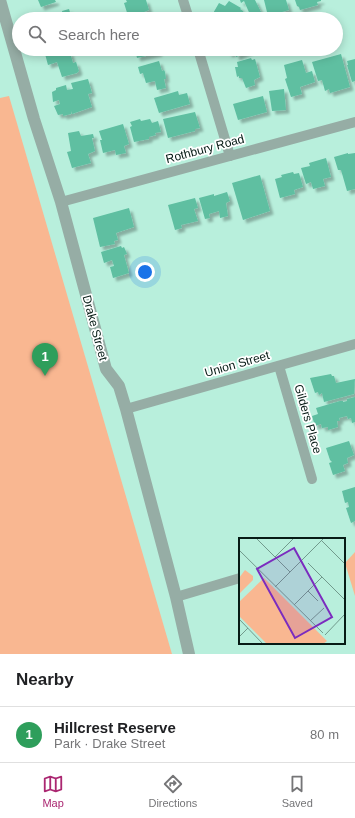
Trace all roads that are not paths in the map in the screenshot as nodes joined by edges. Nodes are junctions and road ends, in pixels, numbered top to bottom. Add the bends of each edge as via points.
1 (0, 0) edge
2 (184, 0) edge
3 (187, 12) edge
4 (12, 42) edge
5 (16, 56) edge
6 (200, 56) edge
7 (355, 122) edge
8 (230, 156) junction
9 (61, 202) junction
10 (355, 344) edge
11 (280, 366) junction
12 (126, 409) junction
13 (312, 479) dead end
14 (239, 578) edge
15 (176, 597) junction
16 (189, 654) edge

1 - 4 street, Drake Street
2 - 3 street
5 - 9 street, Drake Street
6 - 8 street
7 - 8 street, Rothbury Road
8 - 9 street, Rothbury Road
9 - 12 street, Drake Street via 106,369 118,386
10 - 11 street, Union Street
11 - 12 street, Union Street
11 - 13 street, Gilders Place
12 - 15 street, Drake Street
14 - 15 street
15 - 16 street, Drake Street

